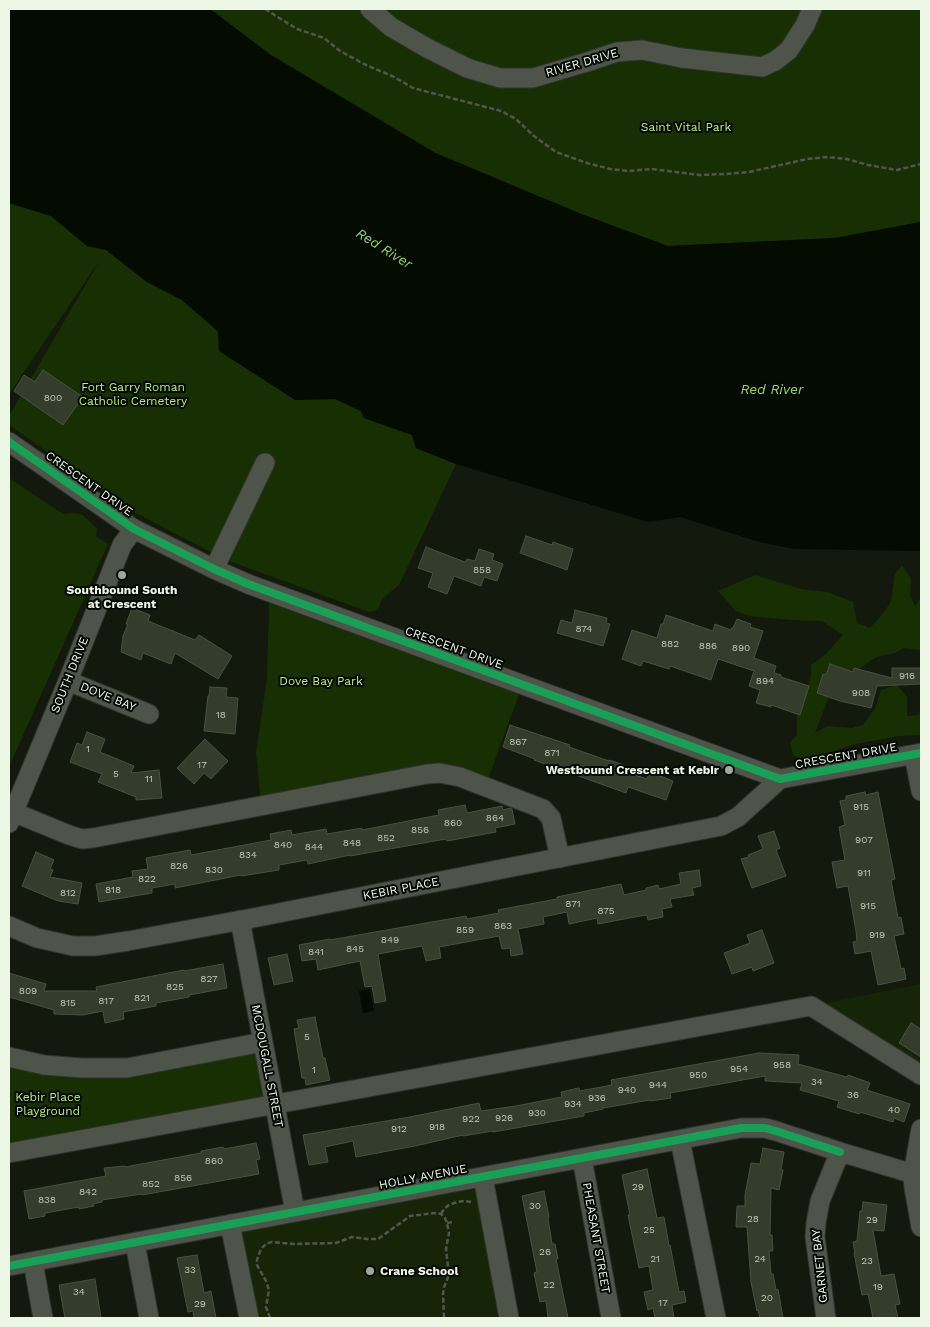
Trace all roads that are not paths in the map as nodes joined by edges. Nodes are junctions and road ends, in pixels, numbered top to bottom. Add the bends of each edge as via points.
1 (370, 9) edge
2 (812, 9) edge
3 (9, 442) edge
4 (265, 463) dead end
5 (134, 529) junction
6 (214, 569) junction
7 (68, 681) junction
8 (149, 714) dead end
9 (917, 754) edge
10 (780, 780) junction
11 (921, 791) edge
12 (11, 818) edge
13 (560, 858) junction
14 (240, 920) junction
15 (9, 926) edge
16 (263, 1042) junction
17 (9, 1057) edge
18 (921, 1075) edge
19 (275, 1105) junction
20 (921, 1129) edge
21 (680, 1140) junction
22 (840, 1152) junction
23 (9, 1153) edge
24 (582, 1158) junction
25 (917, 1174) edge
26 (483, 1177) junction
27 (295, 1212) junction
28 (230, 1224) junction
29 (921, 1227) edge
30 (134, 1243) junction
31 (32, 1262) junction
32 (9, 1266) edge
33 (43, 1318) edge
34 (149, 1318) edge
35 (249, 1318) edge
36 (509, 1318) edge
37 (611, 1318) edge
38 (716, 1318) edge
39 (826, 1318) edge

1 - 2 street, RIVER DRIVE via 391,28 426,48 467,68 500,78 533,78 617,52 642,50 762,67 775,62 789,50
3 - 5 street, CRESCENT DRIVE
4 - 6 street
5 - 6 street, CRESCENT DRIVE
5 - 7 street, SOUTH DRIVE via 122,545
6 - 10 street, CRESCENT DRIVE
7 - 8 street, DOVE BAY
7 - 12 street, SOUTH DRIVE
9 - 10 street, CRESCENT DRIVE
9 - 11 street
10 - 13 street, KEBIR PLACE via 738,817 721,826
12 - 13 street via 82,839 94,838 440,773 460,777 543,809 550,818
13 - 14 street, KEBIR PLACE
14 - 15 street, KEBIR PLACE via 96,946 73,946 37,938
14 - 16 street, MCDOUGALL STREET
16 - 17 street via 127,1068 82,1068
16 - 19 street, MCDOUGALL STREET
18 - 19 street via 811,1006
19 - 23 street
19 - 27 street, MCDOUGALL STREET
20 - 25 street
21 - 22 street, HOLLY AVENUE via 741,1128 765,1128
21 - 24 street, HOLLY AVENUE
21 - 38 street
22 - 25 street
22 - 39 street, GARNET BAY via 820,1201 816,1222 815,1238
24 - 26 street, HOLLY AVENUE
24 - 37 street, PHEASANT STREET
25 - 29 street via 914,1188
26 - 27 street, HOLLY AVENUE
26 - 36 street
27 - 28 street, HOLLY AVENUE
28 - 30 street, HOLLY AVENUE
28 - 35 street
30 - 31 street, HOLLY AVENUE
30 - 34 street
31 - 32 street, HOLLY AVENUE
31 - 33 street

